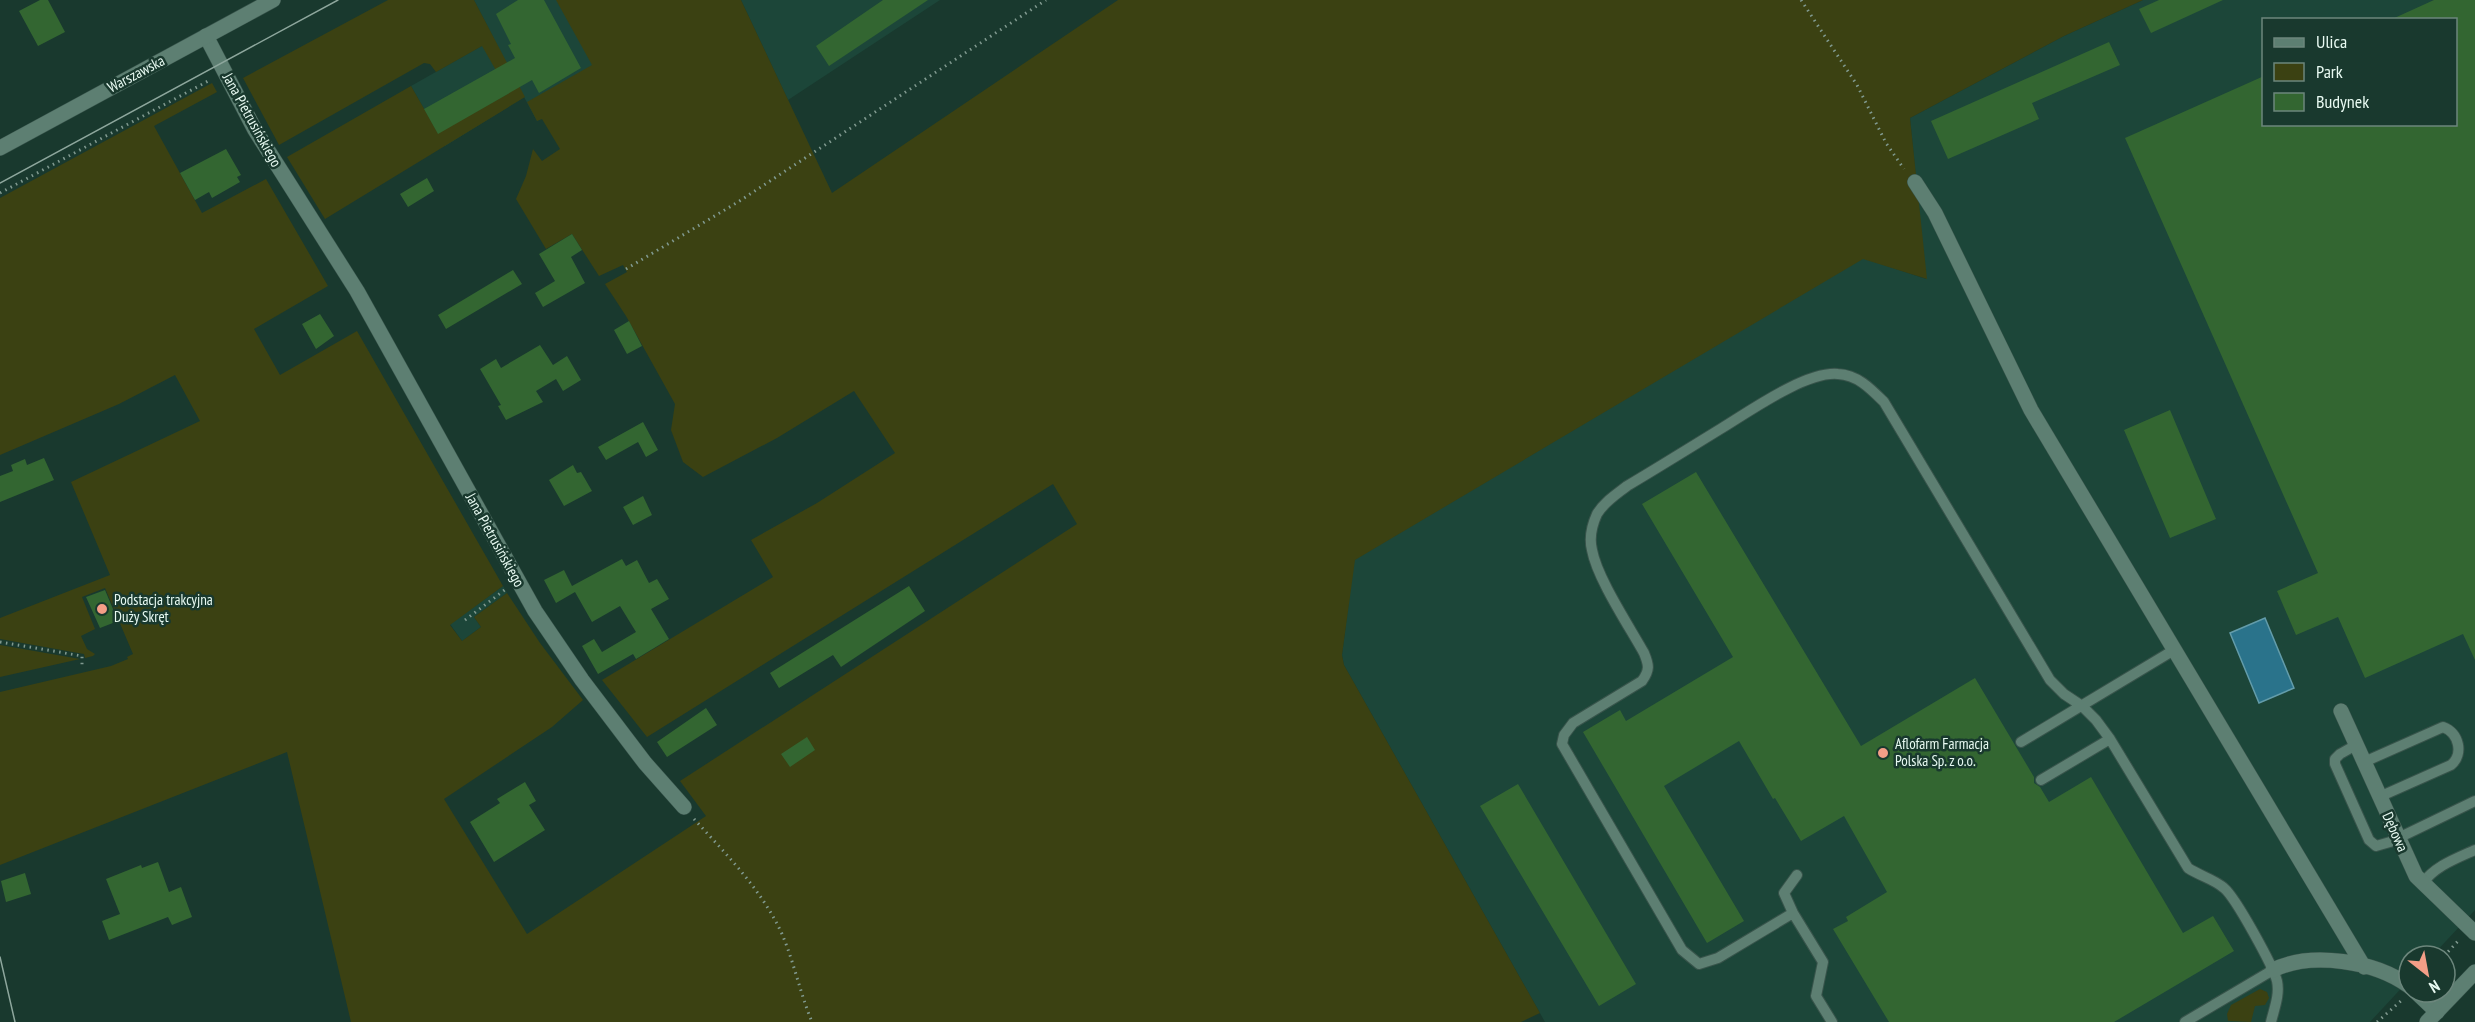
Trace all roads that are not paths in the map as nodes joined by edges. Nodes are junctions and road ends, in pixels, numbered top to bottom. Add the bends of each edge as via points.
1 (273, 0) edge
2 (247, 6) edge
3 (206, 36) junction
4 (0, 148) edge
5 (1915, 182) road end
6 (2174, 650) junction
7 (2082, 706) junction
8 (2341, 711) dead end
9 (2110, 739) junction
10 (2021, 742) dead end
11 (2356, 746) junction
12 (2364, 762) junction
13 (2041, 780) dead end
14 (2379, 797) junction
15 (2475, 801) edge
16 (684, 807) road end
17 (2398, 838) junction
18 (2475, 850) edge
19 (1797, 875) dead end
20 (2422, 884) junction
21 (1793, 913) junction
22 (2475, 933) edge
23 (2364, 967) junction
24 (2274, 970) junction
25 (2475, 972) edge
26 (2397, 978) edge
27 (2424, 1004) edge
28 (2432, 1017) edge
29 (1832, 1022) edge
30 (2186, 1022) edge
31 (2271, 1022) edge

1 - 2 street, Warszawska
2 - 3 street, Warszawska
3 - 4 street, Warszawska
3 - 16 street, Jana Pietrusińskiego via 255,130 357,291 535,611 645,763
5 - 6 street via 1935,213 2031,410
6 - 7 lane
6 - 23 street
7 - 9 lane
7 - 10 lane
7 - 21 lane via 2050,680 1894,417 1871,389 1856,378 1825,374 1808,380 1627,486 1598,513 1591,532 1591,548 1596,566 1644,653 1648,674 1573,723 1562,744 1682,950 1699,964 1718,958
8 - 11 street, Dębowa
9 - 13 lane
9 - 24 lane via 2182,860 2199,876 2228,892
11 - 12 street, Dębowa
11 - 17 lane via 2340,754 2335,764 2369,840 2382,846
12 - 14 street, Dębowa
12 - 14 lane via 2443,727 2458,743 2460,752 2451,765
14 - 17 street, Dębowa
15 - 17 lane
17 - 20 street, Dębowa
18 - 20 lane via 2440,866
19 - 21 lane via 1784,893
20 - 22 street, Dębowa
21 - 29 lane via 1823,962 1816,996
23 - 24 street via 2311,959
23 - 26 street
24 - 30 lane
24 - 31 lane via 2278,993
25 - 28 street
27 - 28 street

